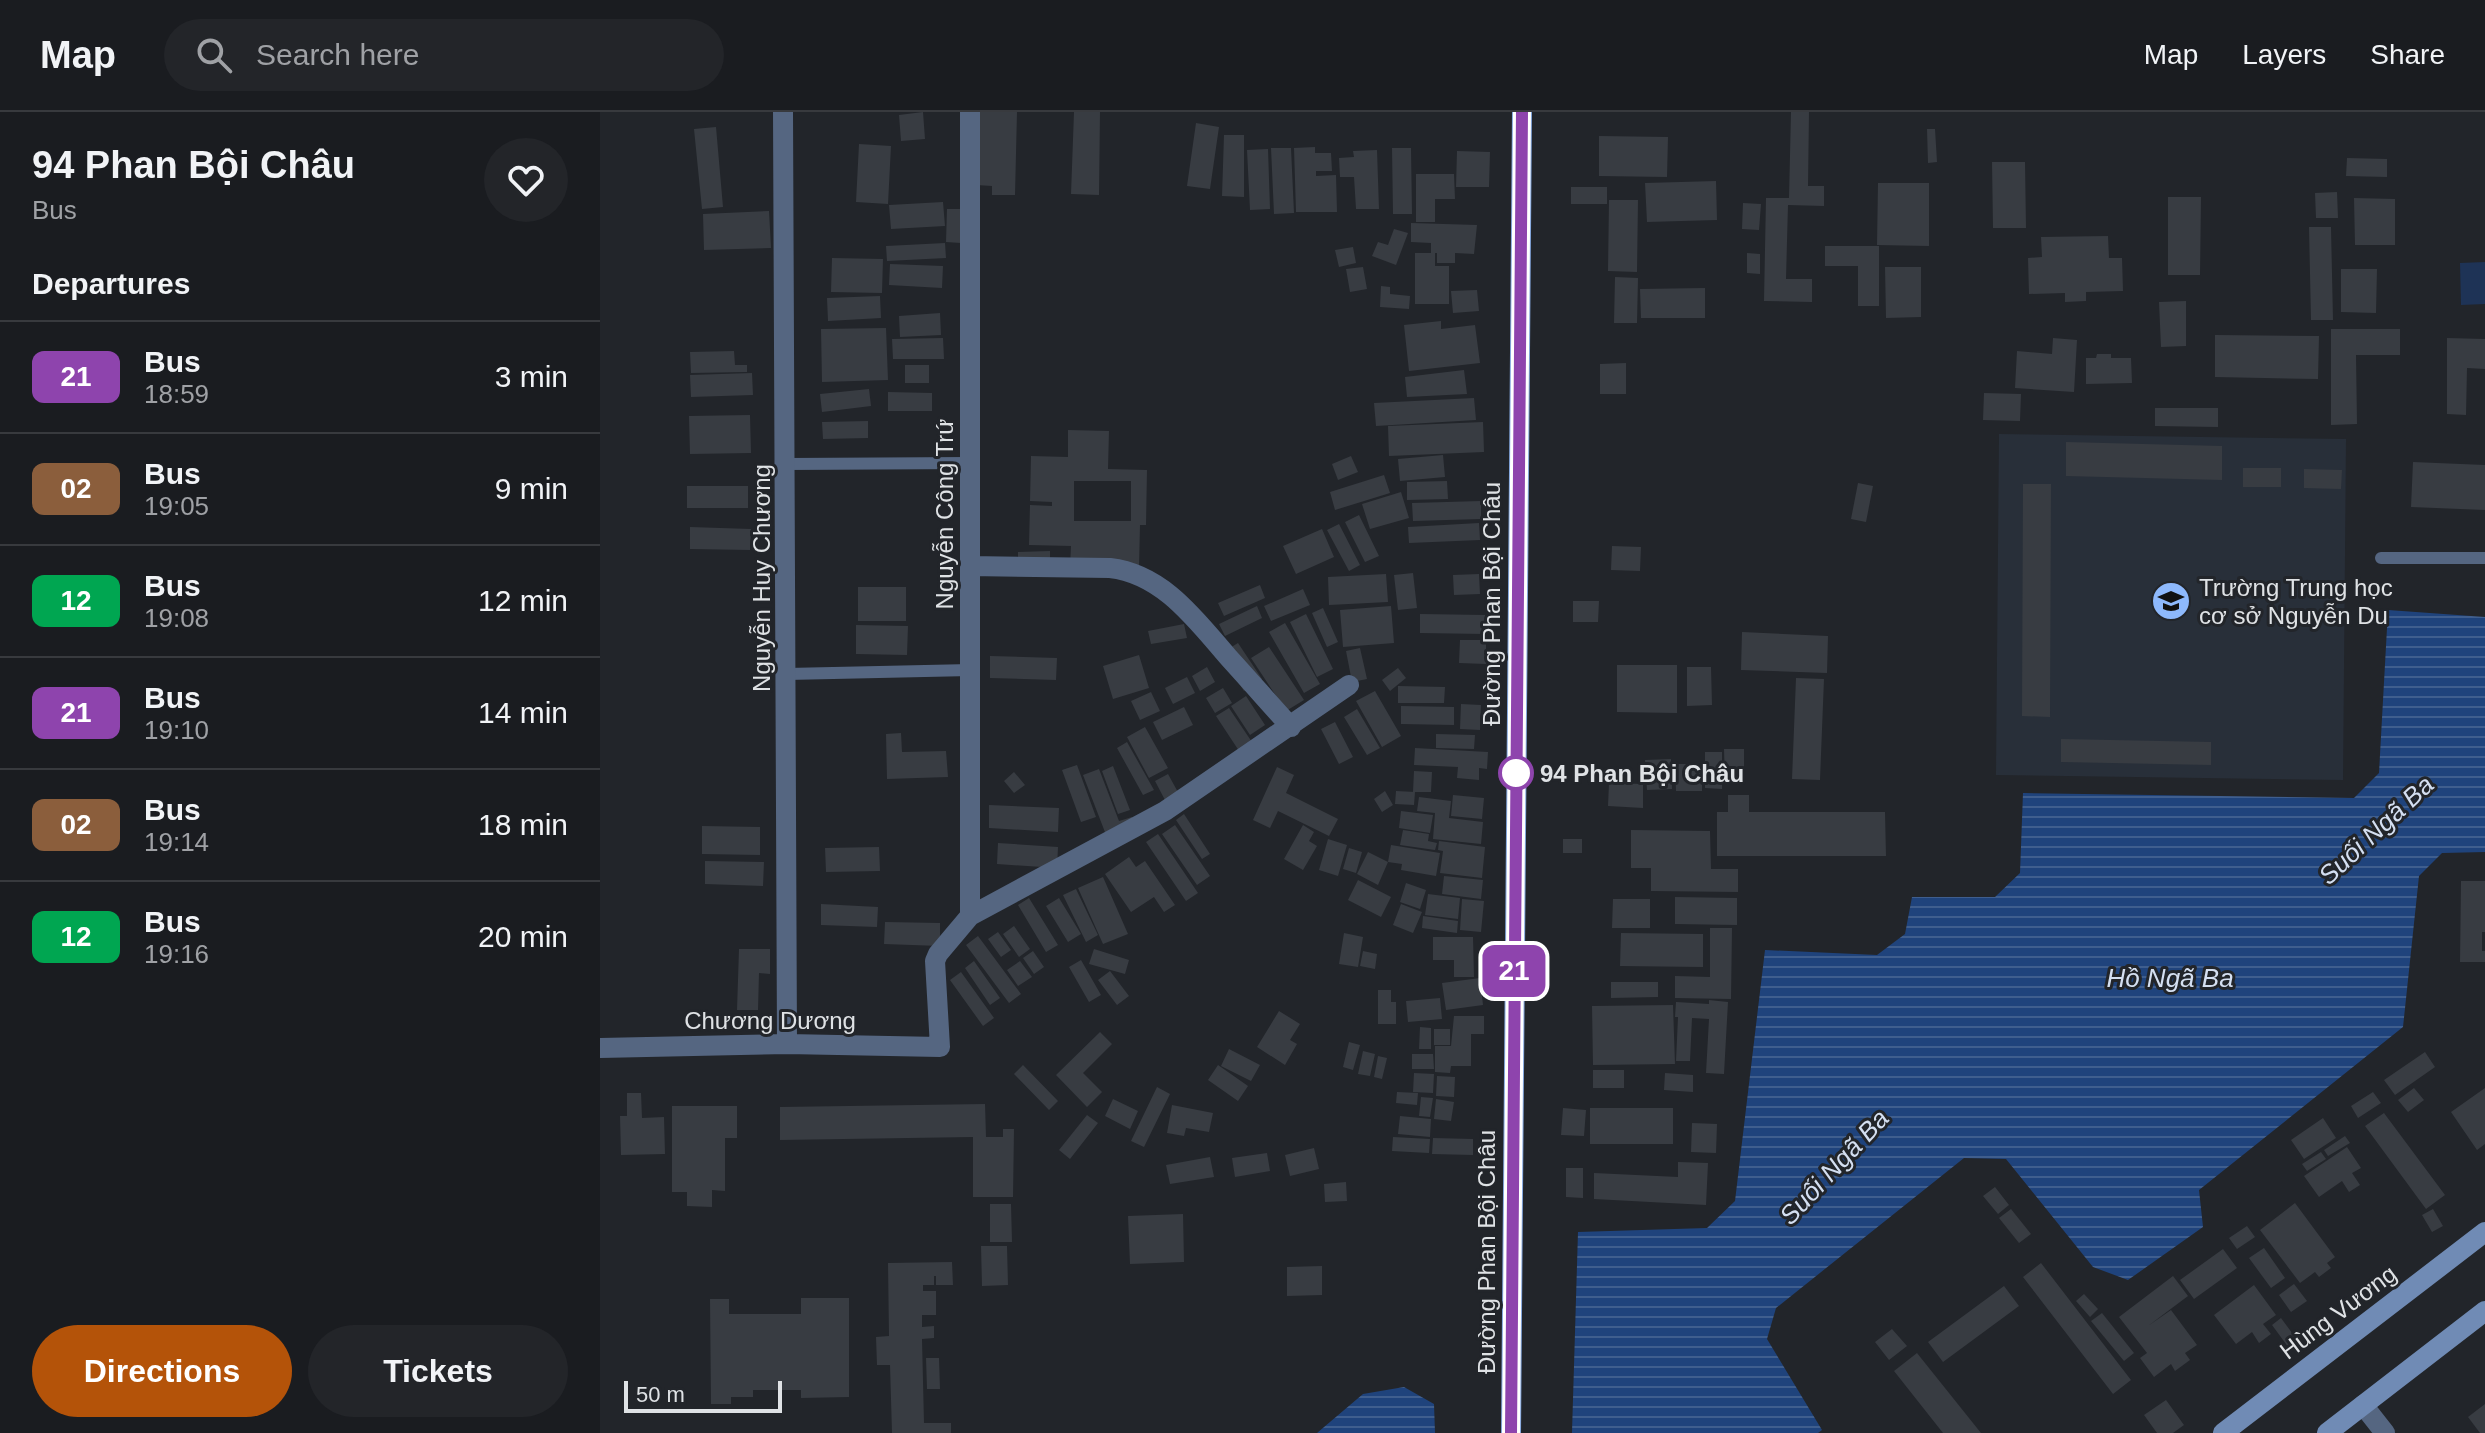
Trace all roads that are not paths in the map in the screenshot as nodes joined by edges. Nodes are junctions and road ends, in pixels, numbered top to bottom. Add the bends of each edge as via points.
1 (783, 112) edge
2 (970, 112) edge
3 (1522, 112) edge
4 (970, 463) junction
5 (786, 464) junction
6 (2381, 558) dead end
7 (2485, 558) edge
8 (970, 566) junction
9 (971, 670) junction
10 (787, 674) junction
11 (1349, 685) dead end
12 (1291, 727) junction
13 (970, 916) junction
14 (787, 1044) junction
15 (600, 1048) edge
16 (2485, 1232) edge
17 (2485, 1311) edge
18 (2363, 1405) junction
19 (1511, 1433) edge
20 (2223, 1433) edge
21 (2327, 1433) edge
22 (2385, 1433) edge

1 - 5 street, Nguyễn Huy Chương
2 - 4 street, Nguyễn Công Trứ
3 - 19 main road, Đường Phan Bội Châu
4 - 5 lane
4 - 8 street, Nguyễn Công Trứ
5 - 10 street, Nguyễn Huy Chương
6 - 7 lane
8 - 9 street, Nguyễn Công Trứ
8 - 12 street via 1124,569 1181,603
9 - 10 lane
9 - 13 street, Nguyễn Công Trứ
10 - 14 street, Nguyễn Huy Chương
11 - 12 street
12 - 13 street via 1165,811
13 - 14 street, Chương Dương via 935,961 940,1047
14 - 15 street, Chương Dương
16 - 20 main road, Hùng Vương
17 - 18 main road
18 - 21 main road
18 - 22 street

